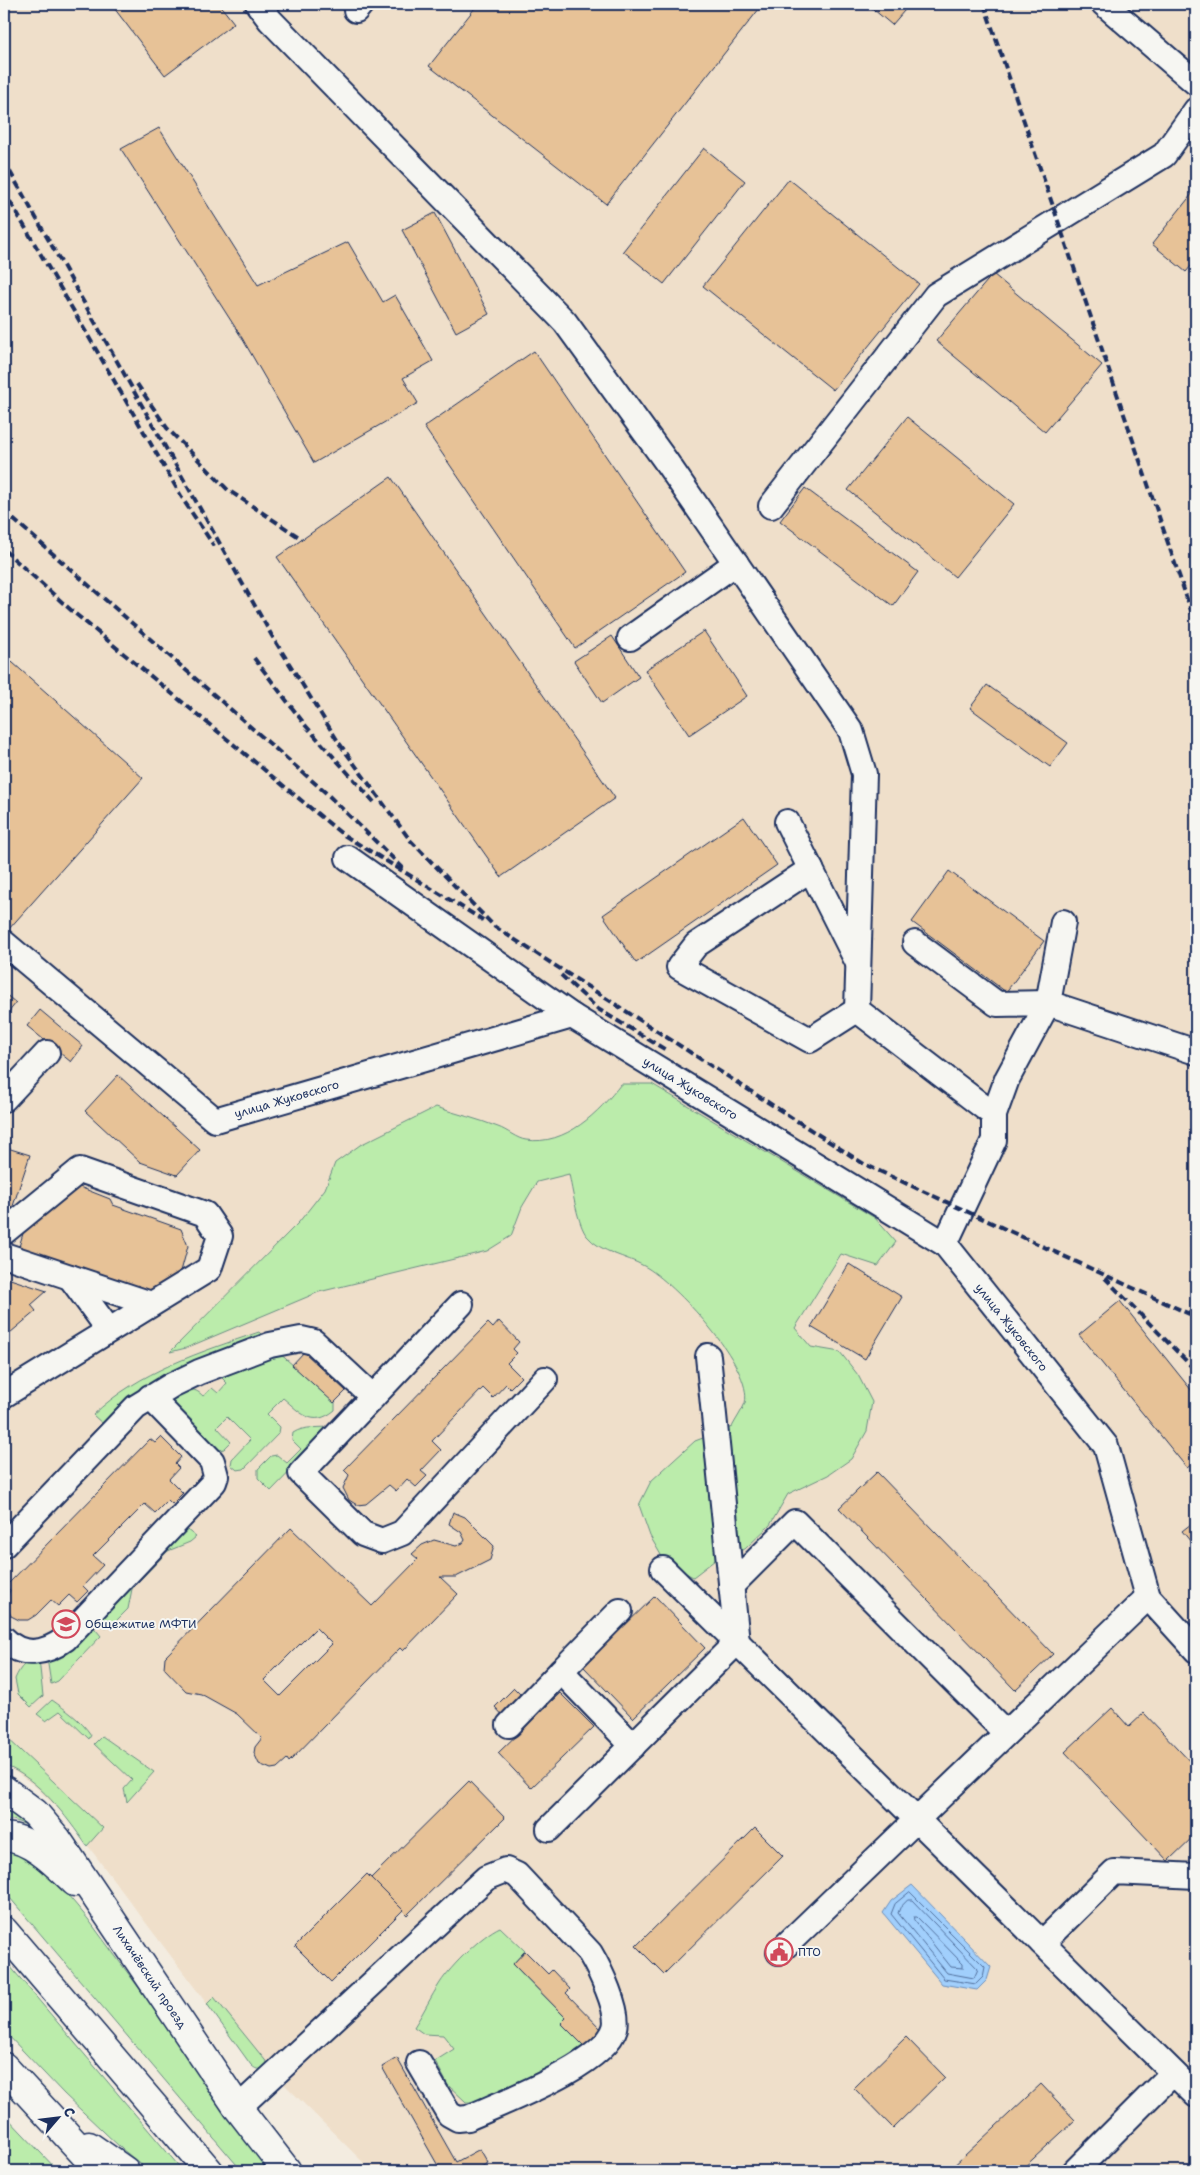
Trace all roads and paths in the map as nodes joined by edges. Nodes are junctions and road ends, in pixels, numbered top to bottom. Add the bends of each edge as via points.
1 (258, 4) edge
2 (1104, 4) edge
3 (1196, 83) edge
4 (1196, 110) edge
5 (771, 506) dead end
6 (736, 563) junction
7 (630, 638) dead end
8 (787, 822) dead end
9 (348, 858) dead end
10 (810, 868) junction
11 (1063, 922) dead end
12 (4, 943) edge
13 (915, 943) dead end
14 (858, 962) junction
15 (1048, 1003) junction
16 (857, 1010) junction
17 (572, 1016) junction
18 (1196, 1052) edge
19 (47, 1053) dead end
20 (4, 1100) edge
21 (994, 1116) junction
22 (4, 1232) edge
23 (945, 1244) junction
24 (4, 1255) edge
25 (70, 1277) junction
26 (152, 1304) junction
27 (461, 1304) dead end
28 (109, 1330) junction
29 (708, 1356) dead end
30 (546, 1379) dead end
31 (4, 1395) edge
32 (150, 1397) junction
33 (373, 1397) junction
34 (4, 1545) edge
35 (663, 1569) dead end
36 (731, 1586) junction
37 (1148, 1596) junction
38 (620, 1611) dead end
39 (4, 1639) edge
40 (737, 1642) junction
41 (1196, 1650) edge
42 (561, 1672) junction
43 (509, 1725) dead end
44 (1006, 1733) junction
45 (633, 1746) junction
46 (4, 1790) edge
47 (916, 1820) junction
48 (549, 1830) dead end
49 (4, 1837) edge
50 (1196, 1876) edge
51 (107, 1913) junction
52 (4, 1931) edge
53 (1042, 1943) junction
54 (779, 1952) dead end
55 (419, 2063) dead end
56 (4, 2067) edge
57 (1173, 2072) junction
58 (1196, 2095) edge
59 (238, 2108) junction
60 (57, 2124) junction
61 (100, 2171) edge
62 (125, 2171) edge
63 (209, 2171) edge
64 (287, 2171) edge
65 (1075, 2171) edge

1 - 6 street via 565,322
2 - 3 street
4 - 5 street via 1164,155 936,295
6 - 7 street
6 - 14 street via 851,731 864,774
8 - 10 street
9 - 17 street
10 - 14 street
10 - 16 street via 696,945 679,967 810,1040
11 - 15 street
12 - 17 street, улица Жуковского via 215,1120
13 - 15 street via 997,1004
14 - 16 street
15 - 18 street
15 - 21 street via 1007,1079
16 - 21 street
17 - 23 street, улица Жуковского
19 - 20 street
21 - 23 street via 994,1140
22 - 26 street via 80,1170 205,1214 220,1236 209,1269
23 - 37 street, улица Жуковского via 1106,1446
24 - 25 street
25 - 26 street
25 - 28 street
26 - 28 street
27 - 33 street
28 - 31 street
29 - 36 street
30 - 33 street via 402,1532 382,1541 363,1534 301,1473
32 - 33 street via 199,1372 270,1345 301,1339 314,1342
32 - 34 street via 136,1407
32 - 39 street via 212,1461 216,1476 214,1482 58,1645 33,1652 12,1647
35 - 40 street
36 - 40 street
36 - 44 street via 795,1522
37 - 41 street, улица Жуковского
37 - 44 street
38 - 42 street
40 - 45 street
40 - 47 street
42 - 43 street
42 - 45 street
44 - 47 street
45 - 48 street
46 - 51 main road, Лихачёвский проезд via 35,1813 52,1833
47 - 53 street
47 - 54 street
49 - 51 main road via 12,1837 35,1848
50 - 53 street via 1114,1872
51 - 59 main road, Лихачёвский проезд
52 - 63 main road
53 - 57 street
55 - 59 street via 449,2114 468,2118 576,2067 603,2048 611,2037 616,2027 615,2013 599,1968 590,1953 517,1875 506,1870 486,1878
56 - 60 main road
57 - 58 street
57 - 65 street
59 - 64 main road, Лихачёвский проезд
60 - 61 main road
60 - 62 main road

